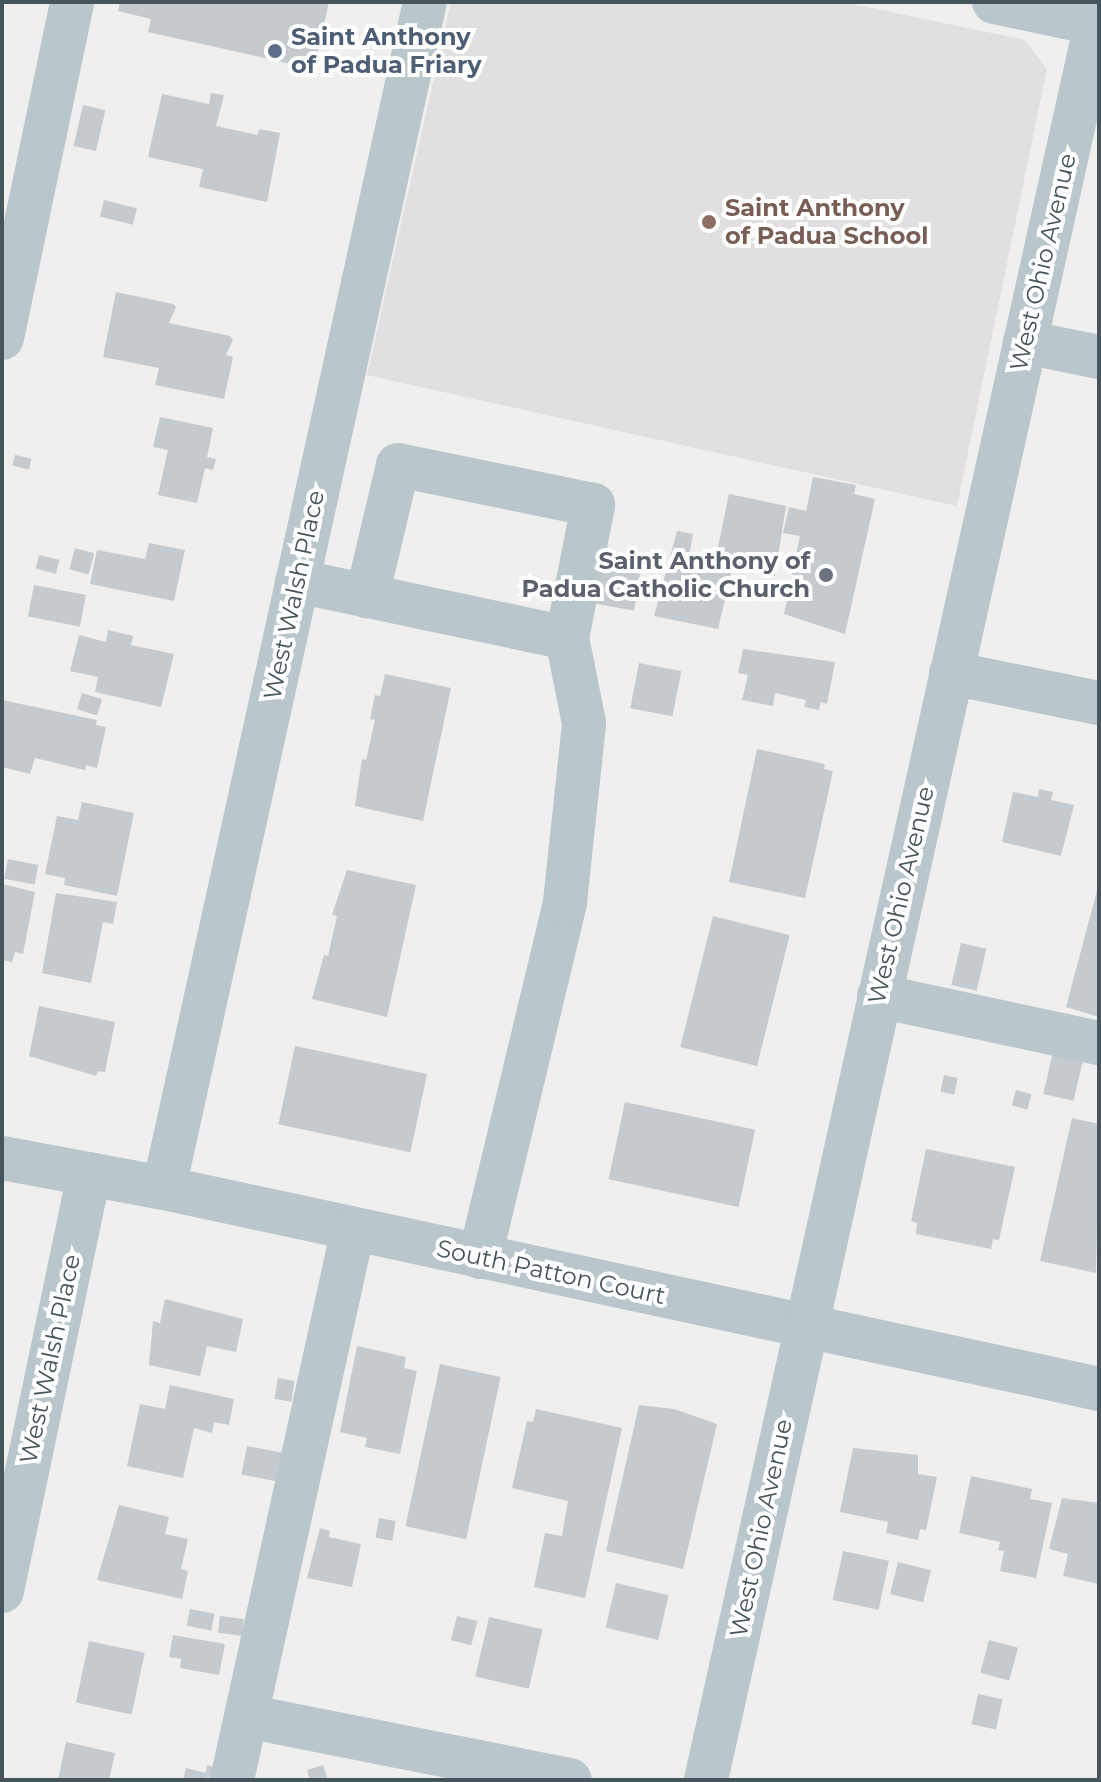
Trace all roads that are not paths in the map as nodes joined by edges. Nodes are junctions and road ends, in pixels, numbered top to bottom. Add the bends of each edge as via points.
1 (72, 2) edge
2 (425, 2) edge
3 (994, 2) edge
4 (1098, 19) edge
5 (2, 338) edge
6 (1025, 342) junction
7 (1099, 357) edge
8 (297, 581) junction
9 (367, 596) junction
10 (567, 638) junction
11 (951, 673) junction
12 (1099, 703) edge
13 (879, 996) junction
14 (1099, 1043) edge
15 (2, 1158) edge
16 (89, 1174) junction
17 (164, 1188) junction
18 (353, 1229) junction
19 (480, 1257) junction
20 (805, 1328) junction
21 (1099, 1389) edge
22 (2, 1591) edge
23 (246, 1716) junction
24 (232, 1780) edge
25 (570, 1780) edge
26 (706, 1780) edge

1 - 5 street
2 - 8 street, West Walsh Place
3 - 4 street
4 - 6 street, West Ohio Avenue
6 - 7 street
6 - 11 street, West Ohio Avenue
8 - 9 street
8 - 17 street, West Walsh Place
9 - 10 street
9 - 10 street via 398,465 593,505
10 - 19 street via 584,723 573,846 565,902
11 - 12 street
11 - 13 street, West Ohio Avenue
13 - 14 street
13 - 20 street, West Ohio Avenue
15 - 16 street, South Patton Court
16 - 17 street, South Patton Court
16 - 22 street, West Walsh Place
17 - 18 street, South Patton Court
18 - 19 street, South Patton Court
18 - 23 street
19 - 20 street, South Patton Court
20 - 21 street, South Patton Court
20 - 26 street, West Ohio Avenue
23 - 24 street
23 - 25 street

